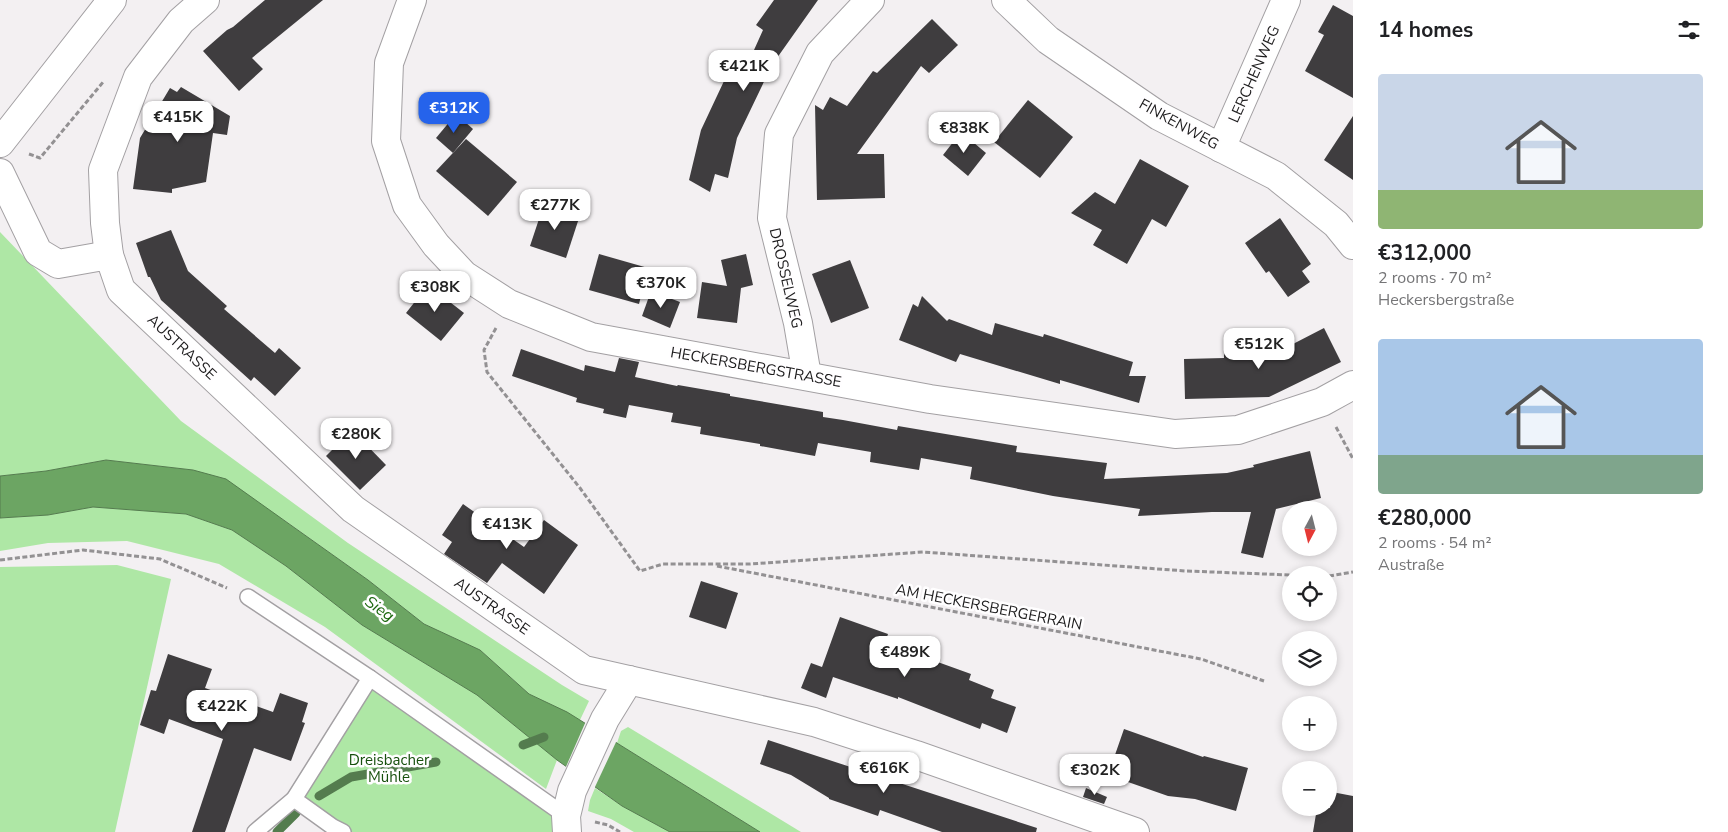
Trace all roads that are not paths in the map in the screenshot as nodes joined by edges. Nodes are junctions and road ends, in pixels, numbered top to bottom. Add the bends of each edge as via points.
1 (112, 0) edge
2 (205, 0) edge
3 (412, 0) edge
4 (870, 0) edge
5 (1006, 0) edge
6 (1286, 0) edge
7 (12, 147) edge
8 (1221, 148) junction
9 (0, 173) edge
10 (1353, 245) edge
11 (109, 255) junction
12 (807, 376) junction
13 (1353, 385) edge
14 (248, 597) road end
15 (370, 678) junction
16 (629, 680) junction
17 (294, 799) junction
18 (568, 813) edge
19 (255, 832) edge
20 (343, 832) edge
21 (1135, 832) edge

1 - 7 street
2 - 11 street, AUSTRASSE via 181,21 138,77 103,170
3 - 12 street, HECKERSBERGSTRASSE via 389,63 386,141 407,205 436,246 464,274 509,304 591,337
4 - 12 street, DROSSELWEG via 820,53 779,134 772,218 798,322
5 - 8 street, FINKENWEG via 1048,40 1159,116
6 - 8 street, LERCHENWEG
8 - 10 street, FINKENWEG via 1276,176 1336,224
9 - 11 street via 38,252 58,264
11 - 16 street, AUSTRASSE via 121,290 354,509 584,670
12 - 13 street, HECKERSBERGSTRASSE via 930,399 1175,434 1238,430 1322,402
14 - 15 lane
15 - 17 lane
15 - 18 lane
16 - 18 street via 605,719
16 - 21 street, AUSTRASSE via 814,722
17 - 19 lane
17 - 20 lane

